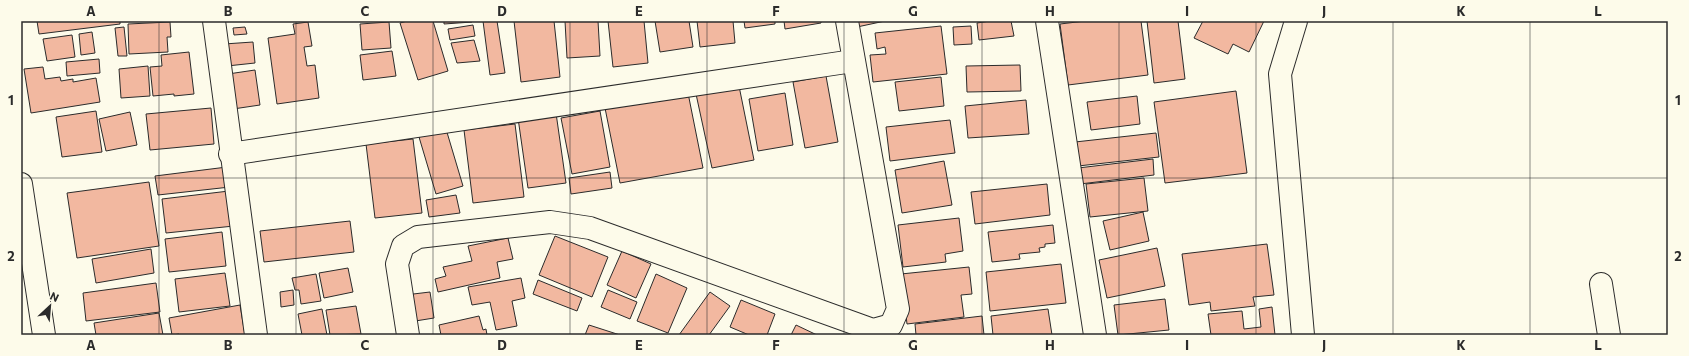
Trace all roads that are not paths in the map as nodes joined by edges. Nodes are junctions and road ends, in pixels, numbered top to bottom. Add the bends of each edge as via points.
1 (214, 21) edge
2 (847, 21) edge
3 (1047, 21) edge
4 (1296, 21) edge
5 (853, 60) junction
6 (230, 154) junction
7 (21, 184) edge
8 (1601, 284) dead end
9 (44, 335) edge
10 (256, 335) edge
11 (408, 335) edge
12 (1096, 335) edge
13 (1303, 335) edge
14 (1609, 335) edge

1 - 6 street
2 - 5 street
3 - 12 street
4 - 13 street via 1280,74
5 - 6 street
5 - 11 street via 898,309 891,326 873,330 590,228 550,222 418,237 403,246 397,264
6 - 10 street
7 - 9 street
8 - 14 street

